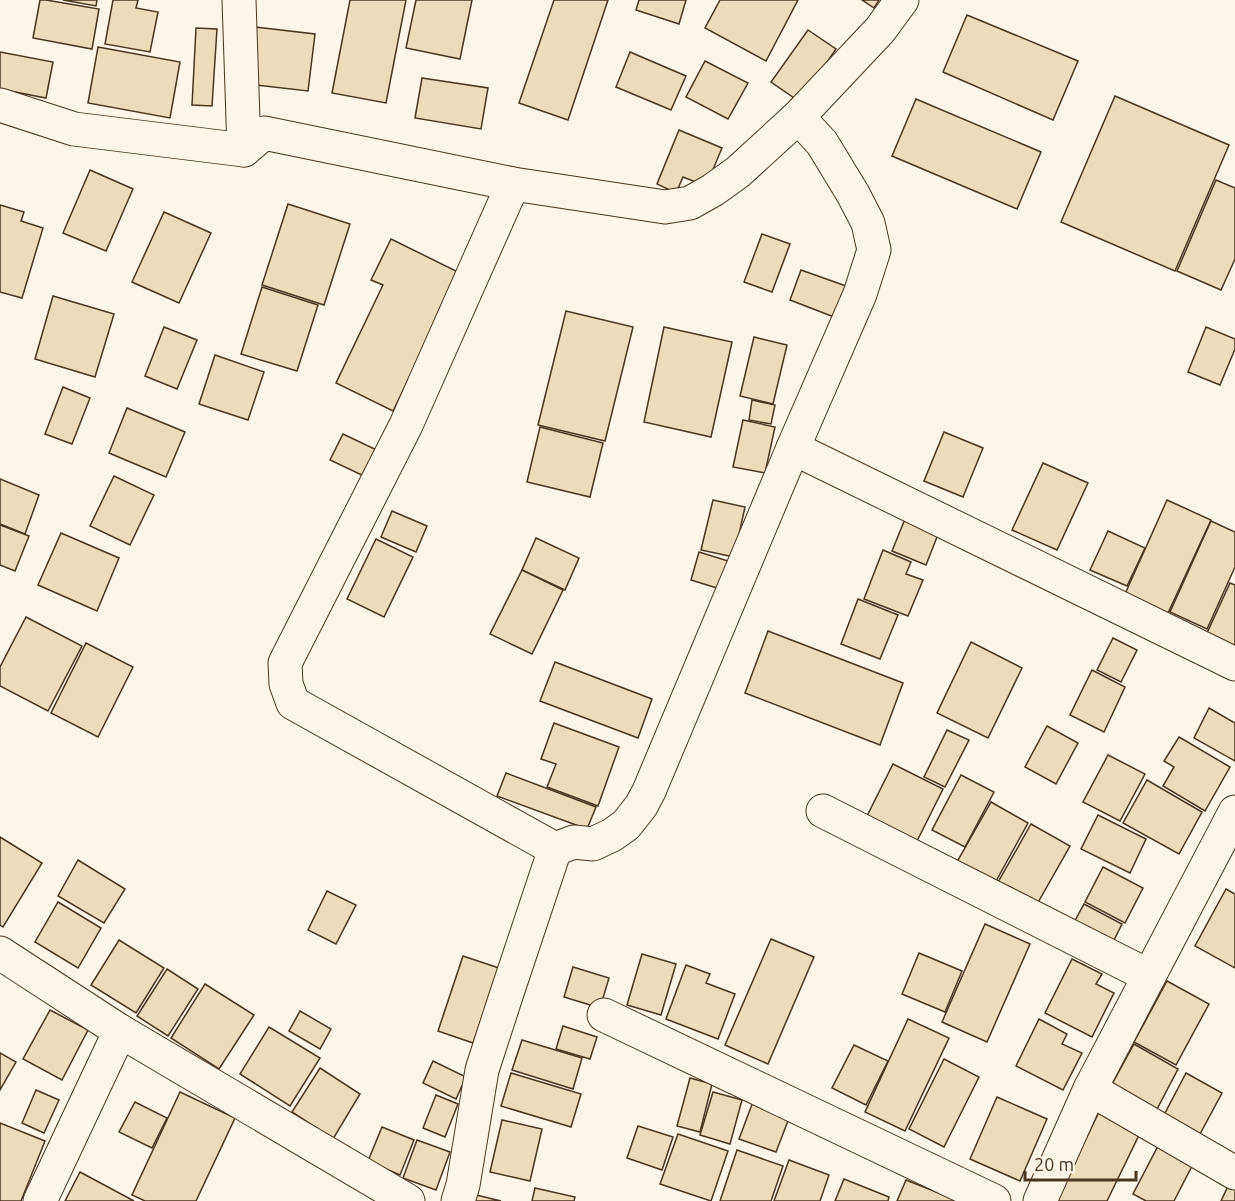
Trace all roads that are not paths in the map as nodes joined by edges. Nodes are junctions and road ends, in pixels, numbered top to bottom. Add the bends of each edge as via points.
1 (239, 0) edge
2 (902, 0) edge
3 (0, 105) edge
4 (798, 117) junction
5 (244, 150) junction
6 (513, 183) junction
7 (793, 448) junction
8 (1235, 663) edge
9 (823, 811) dead end
10 (1235, 812) edge
11 (555, 849) junction
12 (0, 953) edge
13 (1149, 976) junction
14 (604, 1015) dead end
15 (120, 1031) junction
16 (1090, 1089) junction
17 (1235, 1173) edge
18 (40, 1201) edge
19 (408, 1201) edge
20 (458, 1201) edge
21 (994, 1201) edge
22 (1040, 1201) edge

1 - 5 street
2 - 4 street via 880,30
3 - 5 street via 74,129
4 - 6 street via 738,172 690,203 665,207
4 - 7 street via 822,143 853,194 868,223 874,250 860,294
5 - 6 street via 264,133
6 - 11 street via 406,425 285,663 286,684 293,703
7 - 8 street
7 - 11 street via 649,791 626,825 612,835 593,844 574,842
9 - 13 street
10 - 13 street
11 - 20 street via 482,1070
12 - 15 street
13 - 16 street
14 - 21 street
15 - 18 street
15 - 19 street
16 - 17 street
16 - 22 street

